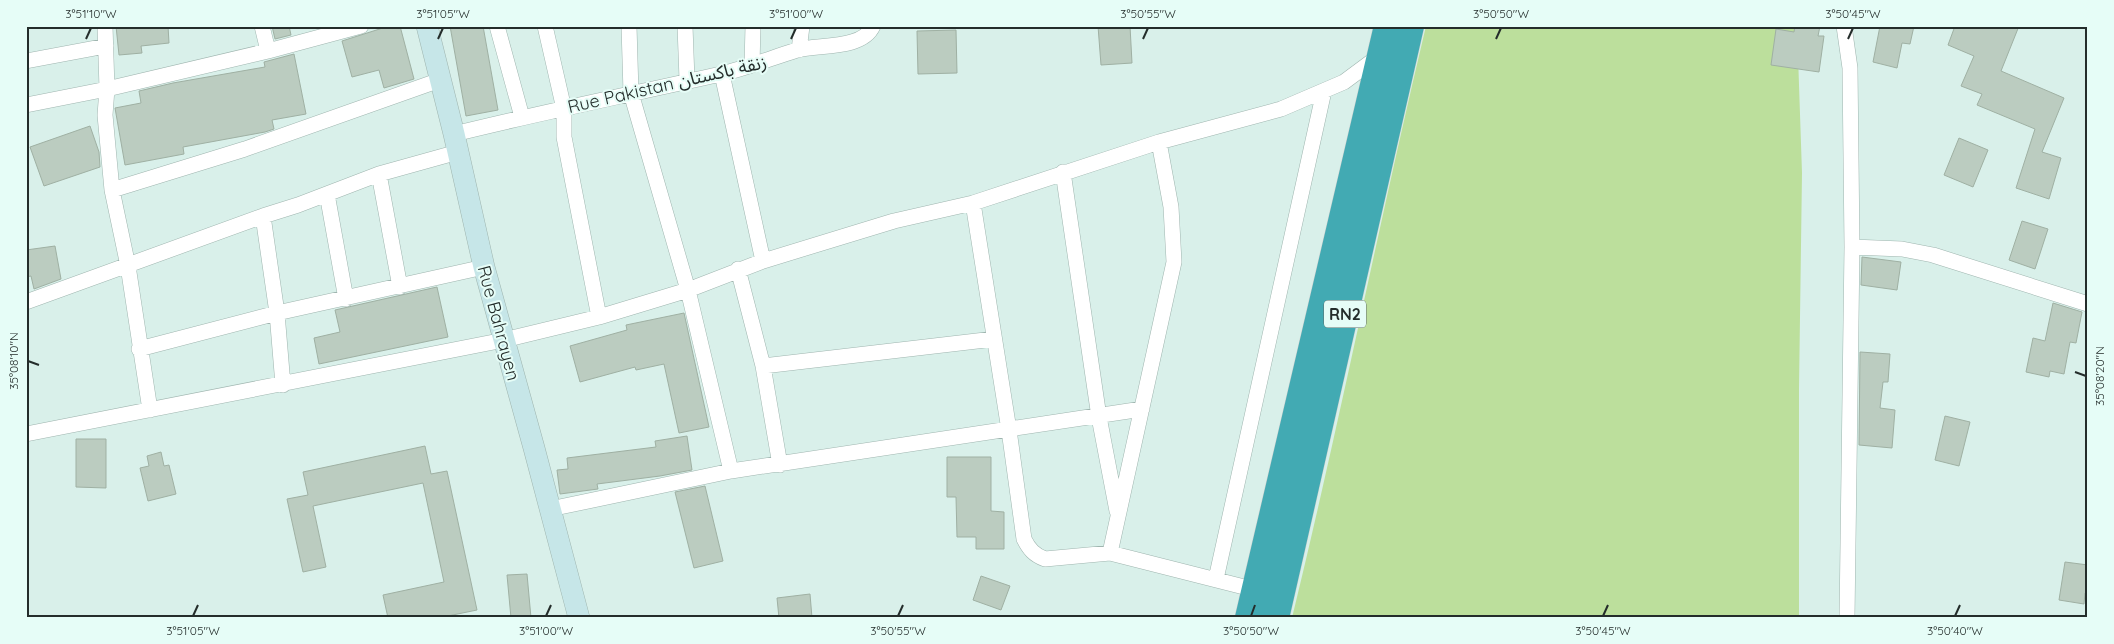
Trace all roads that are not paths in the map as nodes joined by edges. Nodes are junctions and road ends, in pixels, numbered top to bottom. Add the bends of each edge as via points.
1 (105, 26) edge
2 (262, 26) edge
3 (361, 26) edge
4 (427, 26) edge
5 (497, 26) edge
6 (545, 26) edge
7 (629, 26) edge
8 (685, 26) edge
9 (753, 26) edge
10 (802, 26) edge
11 (873, 26) edge
12 (1388, 26) edge
13 (1410, 26) edge
14 (1844, 26) edge
15 (106, 46) junction
16 (799, 50) junction
17 (268, 51) junction
18 (1382, 54) junction
19 (26, 61) edge
20 (752, 65) junction
21 (722, 74) junction
22 (440, 80) junction
23 (687, 80) junction
24 (107, 89) junction
25 (1324, 91) junction
26 (631, 93) junction
27 (26, 105) edge
28 (564, 109) junction
29 (522, 117) junction
30 (1159, 142) junction
31 (456, 143) junction
32 (1063, 172) junction
33 (379, 174) junction
34 (112, 190) junction
35 (327, 194) junction
36 (973, 203) junction
37 (263, 216) junction
38 (1852, 246) junction
39 (763, 260) junction
40 (128, 266) junction
41 (484, 267) junction
42 (738, 270) junction
43 (400, 287) junction
44 (688, 290) junction
45 (346, 299) junction
46 (26, 302) edge
47 (2088, 304) edge
48 (277, 313) junction
49 (599, 318) junction
50 (994, 339) junction
51 (504, 340) junction
52 (139, 349) junction
53 (763, 366) junction
54 (283, 385) junction
55 (1142, 409) junction
56 (150, 410) junction
57 (1099, 417) junction
58 (1009, 430) junction
59 (26, 434) edge
60 (780, 465) junction
61 (731, 471) junction
62 (550, 509) junction
63 (1118, 517) junction
64 (1110, 553) junction
65 (1216, 579) junction
66 (1256, 590) junction
67 (579, 618) edge
68 (1249, 618) edge
69 (1275, 618) edge
70 (1847, 618) edge

1 - 15 street
2 - 17 street
3 - 17 street
4 - 22 street, Rue Bahrayen
5 - 29 street
6 - 28 street
7 - 26 street
8 - 23 street
9 - 20 street
10 - 16 street
11 - 16 street, Rue Pakistan زنقة باكستان via 865,37 855,42
12 - 18 highway, RN2
13 - 69 highway, RN2
14 - 38 street via 1850,68
15 - 19 street
15 - 24 street
16 - 20 street, Rue Pakistan زنقة باكستان
17 - 24 street
18 - 25 street via 1344,82
18 - 66 highway, RN2
20 - 21 street, Rue Pakistan زنقة باكستان
21 - 23 street, Rue Pakistan زنقة باكستان
21 - 39 street
22 - 31 street, Rue Bahrayen
22 - 34 street via 245,149
23 - 26 street, Rue Pakistan زنقة باكستان
24 - 27 street
24 - 34 street via 105,115
25 - 30 street via 1281,109
25 - 65 street
26 - 28 street, Rue Pakistan زنقة باكستان
26 - 44 street
28 - 29 street, Rue Pakistan زنقة باكستان
28 - 49 street via 564,136
29 - 31 street, Rue Pakistan زنقة باكستان
30 - 32 street
30 - 55 street via 1171,207 1174,262
31 - 33 street, Rue Pakistan زنقة باكستان
31 - 41 street, Rue Bahrayen
32 - 36 street
32 - 57 street
33 - 35 street, Rue Pakistan زنقة باكستان
33 - 43 street
34 - 40 street
35 - 37 street, Rue Pakistan زنقة باكستان
35 - 45 street
36 - 39 street via 894,221
36 - 50 street
37 - 40 street, Rue Pakistan زنقة باكستان
37 - 48 street
38 - 47 street via 1902,249 1933,255
38 - 70 street
39 - 42 street
40 - 46 street, Rue Pakistan زنقة باكستان
40 - 52 street
41 - 43 street
41 - 51 street, Rue Bahrayen
42 - 44 street
42 - 53 street
43 - 45 street
44 - 49 street
44 - 61 street
45 - 48 street
48 - 52 street
48 - 54 street
49 - 51 street
50 - 53 street
50 - 58 street
51 - 54 street
51 - 62 street, Rue Bahrayen
52 - 56 street
53 - 60 street
54 - 56 street
55 - 57 street
55 - 63 street
56 - 59 street
57 - 58 street
57 - 63 street
58 - 60 street
58 - 64 street via 1024,539 1029,548 1036,556 1045,559
60 - 61 street
61 - 62 street
62 - 67 street, Rue Bahrayen
63 - 64 street
64 - 65 street
65 - 66 street
66 - 68 highway, RN2

